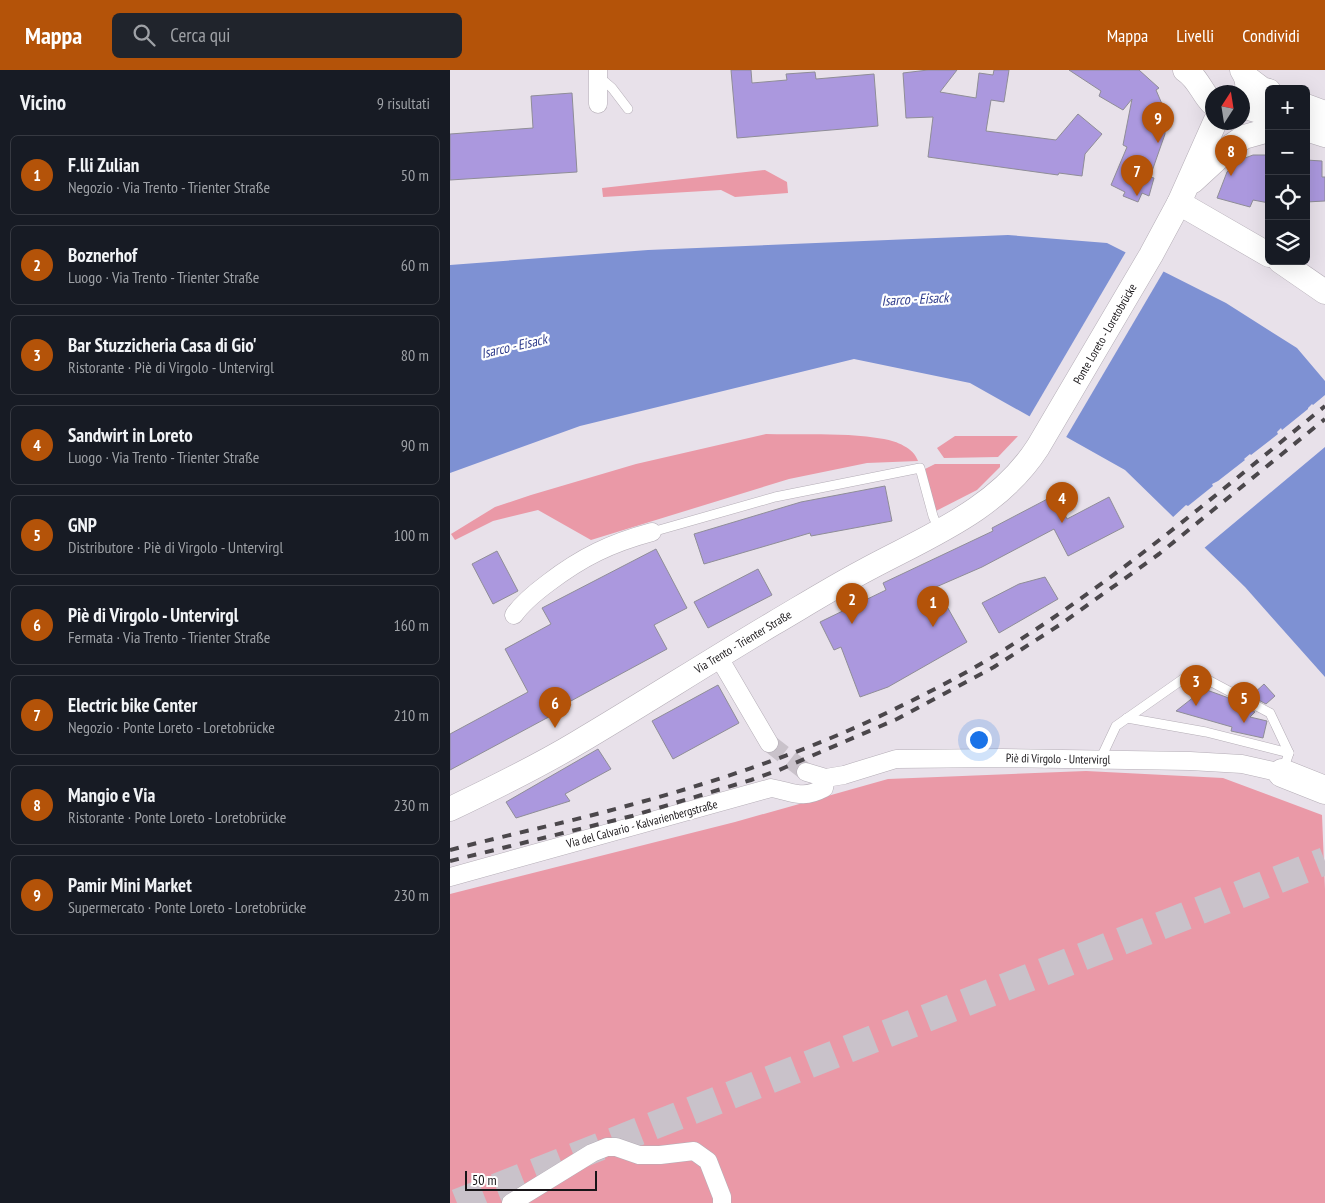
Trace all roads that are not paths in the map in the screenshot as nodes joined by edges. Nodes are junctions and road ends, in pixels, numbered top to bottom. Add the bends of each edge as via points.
1 (1185, 70) edge
2 (598, 73) edge
3 (1244, 82) edge
4 (1205, 85) edge
5 (1265, 90) edge
6 (598, 104) dead end
7 (1310, 107) edge
8 (1250, 108) edge
9 (628, 109) dead end
10 (1265, 113) edge
11 (1325, 113) edge
12 (1310, 129) edge
13 (1211, 130) edge
14 (1265, 131) edge
15 (1325, 135) edge
16 (1183, 195) junction
17 (1265, 252) edge
18 (1286, 265) edge
19 (1325, 292) edge
20 (1033, 455) joint
21 (652, 532) joint
22 (940, 532) junction
23 (514, 615) dead end
24 (718, 656) junction
25 (1127, 718) junction
26 (769, 743) tunnel mouth
27 (1100, 760) junction
28 (1286, 763) junction
29 (806, 772) tunnel mouth
30 (826, 778) junction
31 (1325, 790) edge
32 (450, 809) edge
33 (450, 877) edge
34 (511, 1203) edge
35 (722, 1203) edge

1 - 4 street
2 - 6 street
2 - 9 lane
3 - 5 street
7 - 11 street
8 - 10 street
12 - 15 street
13 - 16 street
14 - 16 street via 1244,137 1231,146
16 - 17 street
16 - 20 street, Ponte Loreto - Loretobrücke
18 - 19 street
20 - 22 street, Via Trento - Trienter Straße via 1005,487 980,508
21 - 22 lane via 775,497 920,468
21 - 23 street via 597,551 568,568
22 - 24 street, Via Trento - Trienter Straße via 862,572
24 - 26 street
24 - 32 street, Via Trento - Trienter Straße via 576,744
25 - 27 lane via 1116,726
25 - 28 lane via 1206,732
25 - 28 lane via 1193,672 1270,713
27 - 28 street, Piè di Virgolo - Untervirgl
27 - 30 street, Piè di Virgolo - Untervirgl via 896,759
28 - 31 main road
29 - 30 street, Piè di Virgolo - Untervirgl
30 - 33 street, Via del Calvario - Kalvarienbergstraße via 824,788 811,795 771,788
34 - 35 street via 592,1153 616,1147 639,1155 660,1156 694,1151 708,1161

